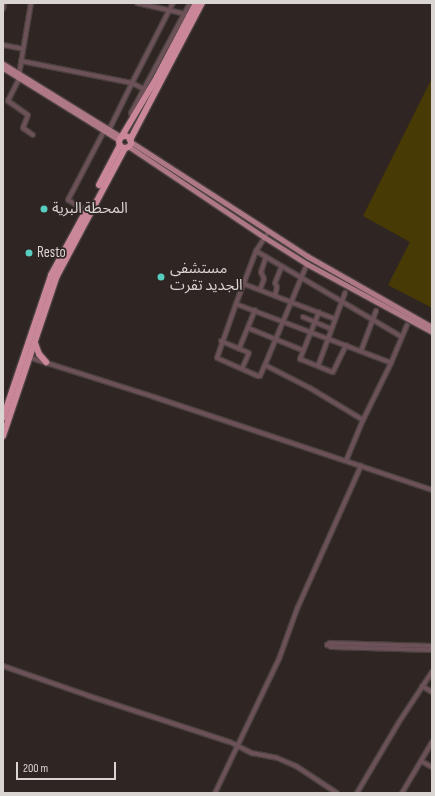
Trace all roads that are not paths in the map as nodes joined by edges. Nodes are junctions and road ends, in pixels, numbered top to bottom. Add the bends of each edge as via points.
1 (4, 3) edge
2 (31, 3) edge
3 (139, 3) edge
4 (173, 3) edge
5 (190, 3) edge
6 (196, 3) edge
7 (202, 3) edge
8 (3, 9) edge
9 (170, 10) junction
10 (187, 14) junction
11 (3, 45) edge
12 (23, 49) junction
13 (21, 61) junction
14 (3, 64) edge
15 (3, 68) edge
16 (18, 76) junction
17 (132, 83) junction
18 (146, 90) junction
19 (107, 131) junction
20 (33, 135) dead end
21 (124, 142) junction
22 (87, 212) junction
23 (269, 231) junction
24 (264, 238) junction
25 (256, 251) junction
26 (266, 257) junction
27 (307, 264) junction
28 (282, 266) junction
29 (301, 277) junction
30 (244, 284) junction
31 (260, 290) junction
32 (345, 293) dead end
33 (274, 295) junction
34 (291, 301) junction
35 (342, 301) junction
36 (236, 304) junction
37 (255, 310) junction
38 (376, 311) dead end
39 (319, 312) junction
40 (303, 317) dead end
41 (335, 318) junction
42 (372, 319) junction
43 (283, 320) junction
44 (314, 322) junction
45 (407, 325) dead end
46 (425, 326) junction
47 (432, 327) edge
48 (248, 328) junction
49 (331, 329) junction
50 (310, 332) junction
51 (432, 332) edge
52 (402, 337) junction
53 (327, 338) junction
54 (276, 339) junction
55 (35, 341) junction
56 (221, 341) junction
57 (346, 345) junction
58 (239, 349) junction
59 (302, 350) junction
60 (361, 351) junction
61 (24, 356) junction
62 (30, 358) junction
63 (46, 362) junction
64 (392, 363) junction
65 (265, 365) junction
66 (318, 366) junction
67 (242, 369) junction
68 (3, 418) edge
69 (363, 420) junction
70 (3, 436) edge
71 (346, 461) junction
72 (361, 466) junction
73 (432, 490) edge
74 (432, 646) edge
75 (432, 650) edge
76 (3, 666) edge
77 (432, 672) edge
78 (422, 686) junction
79 (432, 692) edge
80 (432, 742) edge
81 (239, 744) junction
82 (421, 761) junction
83 (432, 767) edge
84 (215, 793) edge
85 (338, 793) edge
86 (357, 793) edge
87 (402, 793) edge

1 - 8 street
2 - 12 street
3 - 9 street
4 - 9 street
5 - 10 street
6 - 10 highway
7 - 21 highway
9 - 10 street
9 - 17 street
10 - 18 highway
11 - 12 street
12 - 13 street
13 - 16 street
13 - 17 street
14 - 16 main road
15 - 16 main road
16 - 19 main road
16 - 20 street via 8,101 28,115 23,128
17 - 18 street
17 - 19 street
18 - 21 highway
19 - 21 main road
19 - 22 street via 68,200
21 - 22 highway
21 - 23 main road
21 - 24 main road
22 - 55 highway via 57,276
22 - 61 highway via 52,275
23 - 24 street
23 - 46 main road
24 - 25 street
24 - 27 main road
25 - 26 street
25 - 30 street
26 - 28 street
26 - 31 street via 261,272 264,279
27 - 29 street
27 - 46 main road
28 - 29 street
28 - 33 street via 275,283 277,287
29 - 34 street
29 - 35 street
30 - 31 street
30 - 36 street
31 - 33 street
32 - 35 street
33 - 34 street
34 - 39 street
34 - 43 street
35 - 41 street
35 - 42 street
36 - 37 street
36 - 56 street
37 - 43 street
37 - 48 street
38 - 42 street
39 - 41 street
39 - 44 street
40 - 44 street
41 - 49 street
42 - 52 street
42 - 60 street
43 - 50 street
43 - 54 street
44 - 49 street
44 - 50 street
45 - 52 street
46 - 47 main road
46 - 51 main road
48 - 54 street
48 - 58 street
49 - 53 street
50 - 53 street
50 - 59 street
52 - 64 street
53 - 57 street
53 - 66 street
54 - 59 street
54 - 65 street
55 - 62 highway
55 - 63 highway via 38,352
56 - 58 street
56 - 67 street via 216,356 218,360
57 - 60 street
57 - 66 street via 334,371
58 - 67 street via 249,352
59 - 66 street via 300,359
60 - 64 street
61 - 62 street
61 - 68 highway
62 - 63 street
62 - 70 highway
63 - 71 street
64 - 69 street
65 - 67 street via 259,376
65 - 69 street
69 - 71 street
71 - 72 street
72 - 73 street
72 - 81 street via 297,609 280,659
74 - 75 street via 330,643 327,645
76 - 81 street
77 - 78 street
78 - 79 street
78 - 86 street
80 - 82 street
81 - 84 street
81 - 85 street via 252,753 277,758 296,766
82 - 83 street
82 - 87 street

